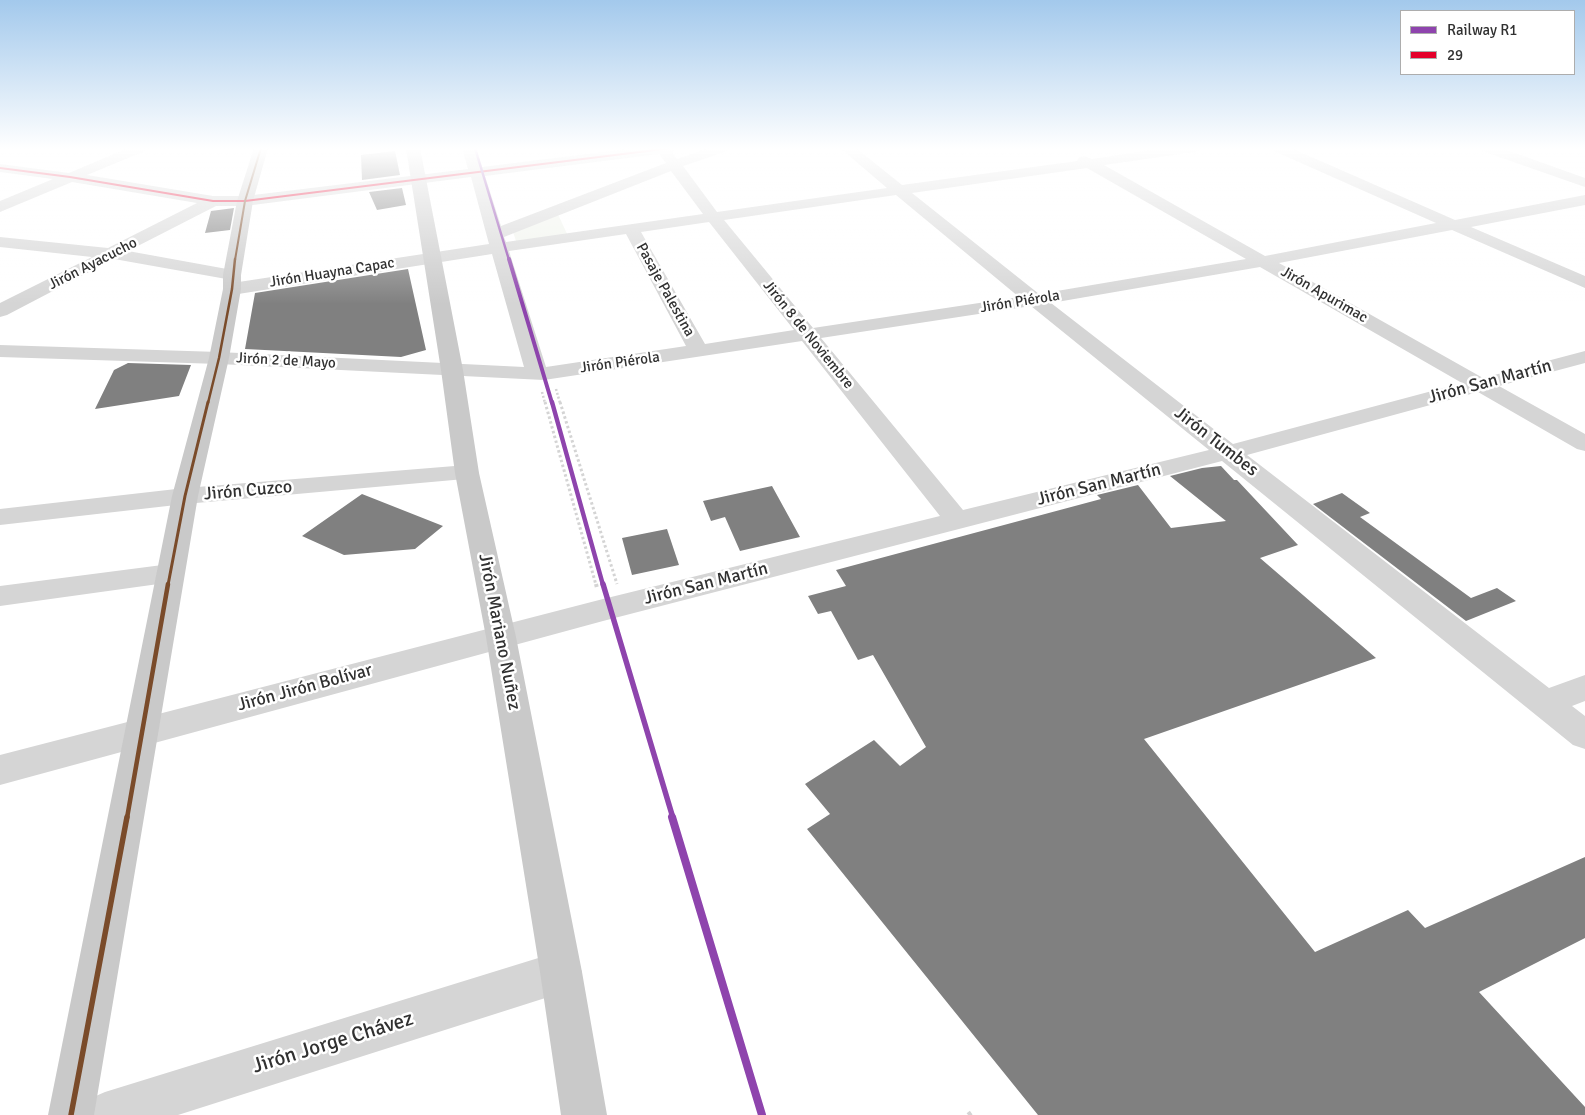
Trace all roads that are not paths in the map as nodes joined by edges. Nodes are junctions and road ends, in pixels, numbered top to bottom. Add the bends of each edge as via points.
1 (16, 200) edge
2 (207, 200) edge
3 (249, 200) edge
4 (427, 200) edge
5 (488, 200) edge
6 (578, 200) edge
7 (701, 200) edge
8 (834, 200) edge
9 (913, 200) edge
10 (1156, 200) edge
11 (1397, 200) edge
12 (1585, 200) edge
13 (213, 201) junction
14 (245, 201) junction
15 (0, 207) edge
16 (559, 210) junction
17 (714, 218) junction
18 (1454, 225) junction
19 (631, 229) junction
20 (571, 237) junction
21 (497, 241) junction
22 (0, 242) edge
23 (114, 254) junction
24 (432, 258) junction
25 (1264, 261) junction
26 (232, 282) junction
27 (1585, 283) edge
28 (1035, 300) junction
29 (0, 312) edge
30 (809, 335) junction
31 (0, 351) edge
32 (698, 352) junction
33 (1585, 357) edge
34 (219, 358) junction
35 (452, 370) junction
36 (544, 373) junction
37 (1478, 384) junction
38 (1585, 444) edge
39 (1230, 452) junction
40 (467, 473) junction
41 (185, 496) junction
42 (0, 517) edge
43 (957, 520) junction
44 (170, 574) junction
45 (0, 596) edge
46 (613, 608) joint
47 (501, 637) junction
48 (1585, 688) edge
49 (1546, 703) junction
50 (143, 731) junction
51 (1585, 735) edge
52 (0, 770) edge
53 (561, 972) junction
54 (71, 1115) edge
55 (105, 1115) edge
56 (584, 1115) edge

1 - 15 street
2 - 13 street
3 - 14 street
4 - 24 main road, Jirón Mariano Nuñez
5 - 21 street
6 - 16 street
7 - 17 street, Jirón 8 de Noviembre
8 - 17 street
9 - 28 street, Jirón Tumbes
10 - 25 street, Jirón Apurimac
11 - 18 street
12 - 18 street, Jirón Piérola
13 - 14 street
13 - 23 street, Jirón Ayacucho
14 - 26 main road
16 - 20 street
16 - 21 street
17 - 19 street
17 - 30 street, Jirón 8 de Noviembre
18 - 25 street, Jirón Piérola
18 - 27 street
19 - 20 street
19 - 32 street, Pasaje Palestina
20 - 21 street
21 - 24 street, Jirón Huayna Capac
21 - 36 street
22 - 23 street, Jirón Huayna Capac
23 - 26 street, Jirón Huayna Capac
23 - 29 street, Jirón Ayacucho
24 - 26 street, Jirón Huayna Capac
24 - 35 main road, Jirón Mariano Nuñez
25 - 28 street, Jirón Piérola
25 - 37 street, Jirón Apurimac
26 - 34 main road
28 - 30 street, Jirón Piérola
28 - 39 street, Jirón Tumbes
30 - 32 street, Jirón Piérola
30 - 43 street, Jirón 8 de Noviembre
31 - 34 street, Jirón 2 de Mayo
32 - 36 street, Jirón Piérola
33 - 37 street, Jirón San Martín
34 - 35 street, Jirón 2 de Mayo
34 - 41 main road
35 - 36 street, Jirón Piérola
35 - 40 main road, Jirón Mariano Nuñez
37 - 38 street, Jirón Apurimac
37 - 39 street, Jirón San Martín
39 - 43 street, Jirón San Martín
39 - 49 street, Jirón Tumbes
40 - 41 street, Jirón Cuzco
40 - 47 main road, Jirón Mariano Nuñez
41 - 42 street, Jirón Cuzco
41 - 44 main road
43 - 46 street, Jirón San Martín
44 - 45 street
44 - 50 main road
46 - 47 street, Jirón Jirón Bolívar
47 - 50 street, Jirón Jirón Bolívar
47 - 53 main road, Jirón Mariano Nuñez
48 - 49 street
49 - 51 street, Jirón Tumbes
50 - 52 street, Jirón Jirón Bolívar
50 - 54 main road
53 - 55 street, Jirón Jorge Chávez
53 - 56 main road, Jirón Mariano Nuñez

